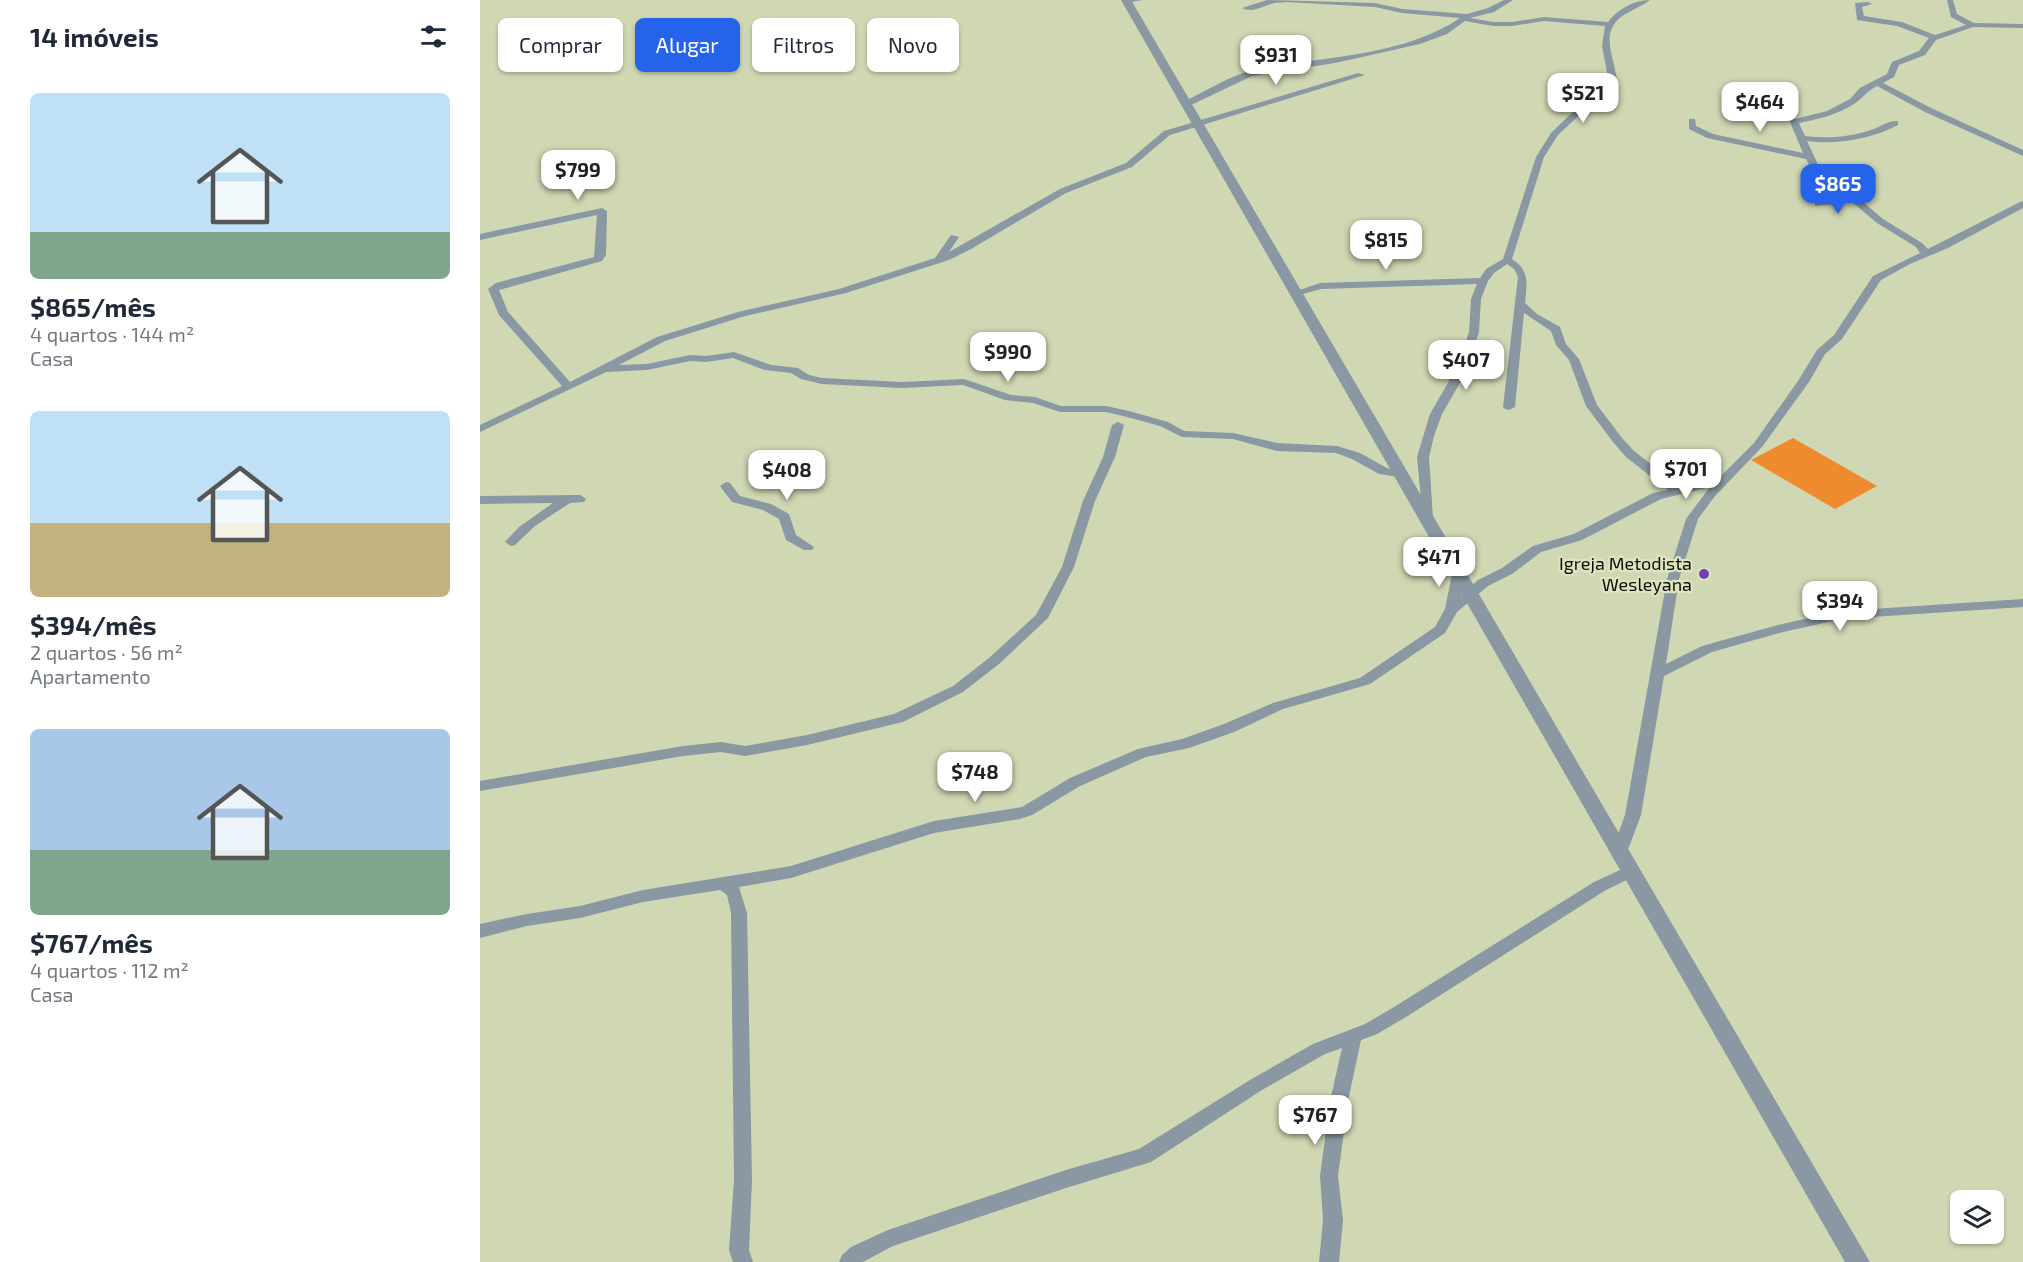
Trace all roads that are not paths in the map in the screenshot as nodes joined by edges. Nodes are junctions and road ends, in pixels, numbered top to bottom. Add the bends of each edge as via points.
1 (1130, 0) edge
2 (1509, 0) edge
3 (1646, 0) edge
4 (1950, 1) edge
5 (1868, 4) dead end
6 (1246, 8) dead end
7 (1465, 17) junction
8 (1609, 24) junction
9 (1972, 25) junction
10 (2023, 26) edge
11 (1934, 37) junction
12 (1360, 75) dead end
13 (1877, 83) junction
14 (1186, 104) junction
15 (1692, 121) dead end
16 (1197, 123) junction
17 (1895, 123) dead end
18 (1806, 140) junction
19 (2023, 153) edge
20 (1811, 157) junction
21 (1854, 199) junction
22 (1818, 204) dead end
23 (2023, 204) edge
24 (480, 237) edge
25 (954, 237) dead end
26 (965, 240) dead end
27 (946, 249) junction
28 (1926, 253) junction
29 (939, 260) junction
30 (1507, 260) junction
31 (1483, 281) junction
32 (500, 285) junction
33 (480, 287) edge
34 (1296, 293) junction
35 (1521, 304) junction
36 (607, 369) junction
37 (569, 387) junction
38 (1509, 406) dead end
39 (1118, 425) dead end
40 (480, 429) edge
41 (1401, 475) junction
42 (1720, 483) junction
43 (726, 486) dead end
44 (1679, 492) junction
45 (480, 500) edge
46 (1426, 519) junction
47 (512, 542) dead end
48 (808, 547) dead end
49 (1468, 584) junction
50 (2023, 603) edge
51 (1452, 609) junction
52 (1658, 673) junction
53 (480, 786) edge
54 (1620, 851) junction
55 (1631, 871) junction
56 (722, 882) junction
57 (480, 931) edge
58 (1353, 1037) junction
59 (743, 1262) edge
60 (849, 1262) edge
61 (1329, 1262) edge
62 (1858, 1262) edge

1 - 14 street
2 - 7 street
3 - 8 street
4 - 9 street via 1954,15
5 - 11 street via 1858,5 1860,18 1899,24
6 - 7 street via 1287,0 1375,5 1402,12
7 - 8 street via 1493,24 1544,19
7 - 14 street via 1444,32 1400,46 1250,74
8 - 30 street via 1604,47 1613,84 1592,95 1547,146
9 - 10 street
9 - 11 street
11 - 13 street via 1922,53 1894,64 1891,75
12 - 16 street
13 - 18 street via 1830,113 1795,121
13 - 19 street
14 - 16 street
15 - 20 street via 1694,129 1710,136
16 - 29 street via 1167,133 1129,165 1063,191
16 - 34 street
17 - 18 street via 1871,132
18 - 20 street
20 - 21 street via 1818,175
21 - 22 street
21 - 28 street
23 - 28 street
24 - 32 street via 602,211 598,259
25 - 27 street
26 - 27 street
27 - 29 street
28 - 42 street via 1877,278 1758,445
29 - 36 street via 842,291 742,314 661,339
30 - 31 street
30 - 35 street via 1518,267 1523,277
31 - 34 street via 1315,286
31 - 46 street via 1476,299 1470,344 1456,363 1455,381 1436,414 1423,457
32 - 33 street
32 - 37 street via 493,289 503,313
34 - 41 street
35 - 38 street
35 - 44 street via 1556,329 1561,345 1574,359 1592,406 1617,441
36 - 37 street
36 - 41 street via 734,355 822,381 968,383 1009,398 1035,400 1060,409 1106,409 1129,414 1164,424 1182,434 1233,436 1277,447 1337,450
37 - 40 street
39 - 53 street via 1068,567 1041,618 958,689 898,718 807,740 745,751 721,747 683,751
41 - 46 street
42 - 44 street
42 - 52 street via 1692,519 1681,547
43 - 48 street via 736,499 767,507 786,518 790,537
44 - 49 street via 1657,496 1578,537 1537,549 1507,572
45 - 47 street via 573,499 524,527
46 - 49 street
49 - 51 street
49 - 51 street
49 - 54 street
50 - 52 street via 1842,615 1707,649
51 - 56 street via 1440,630 1365,681 1278,706 1184,744 1143,753 1075,782 1021,813 934,827 791,872
52 - 54 street via 1633,815
54 - 55 street
55 - 58 street via 1600,886 1400,1012
55 - 62 street
56 - 57 street
56 - 59 street via 734,892 739,913 743,1180 739,1250
58 - 60 street via 1319,1049 1144,1156 888,1239
58 - 61 street via 1329,1176 1333,1220

